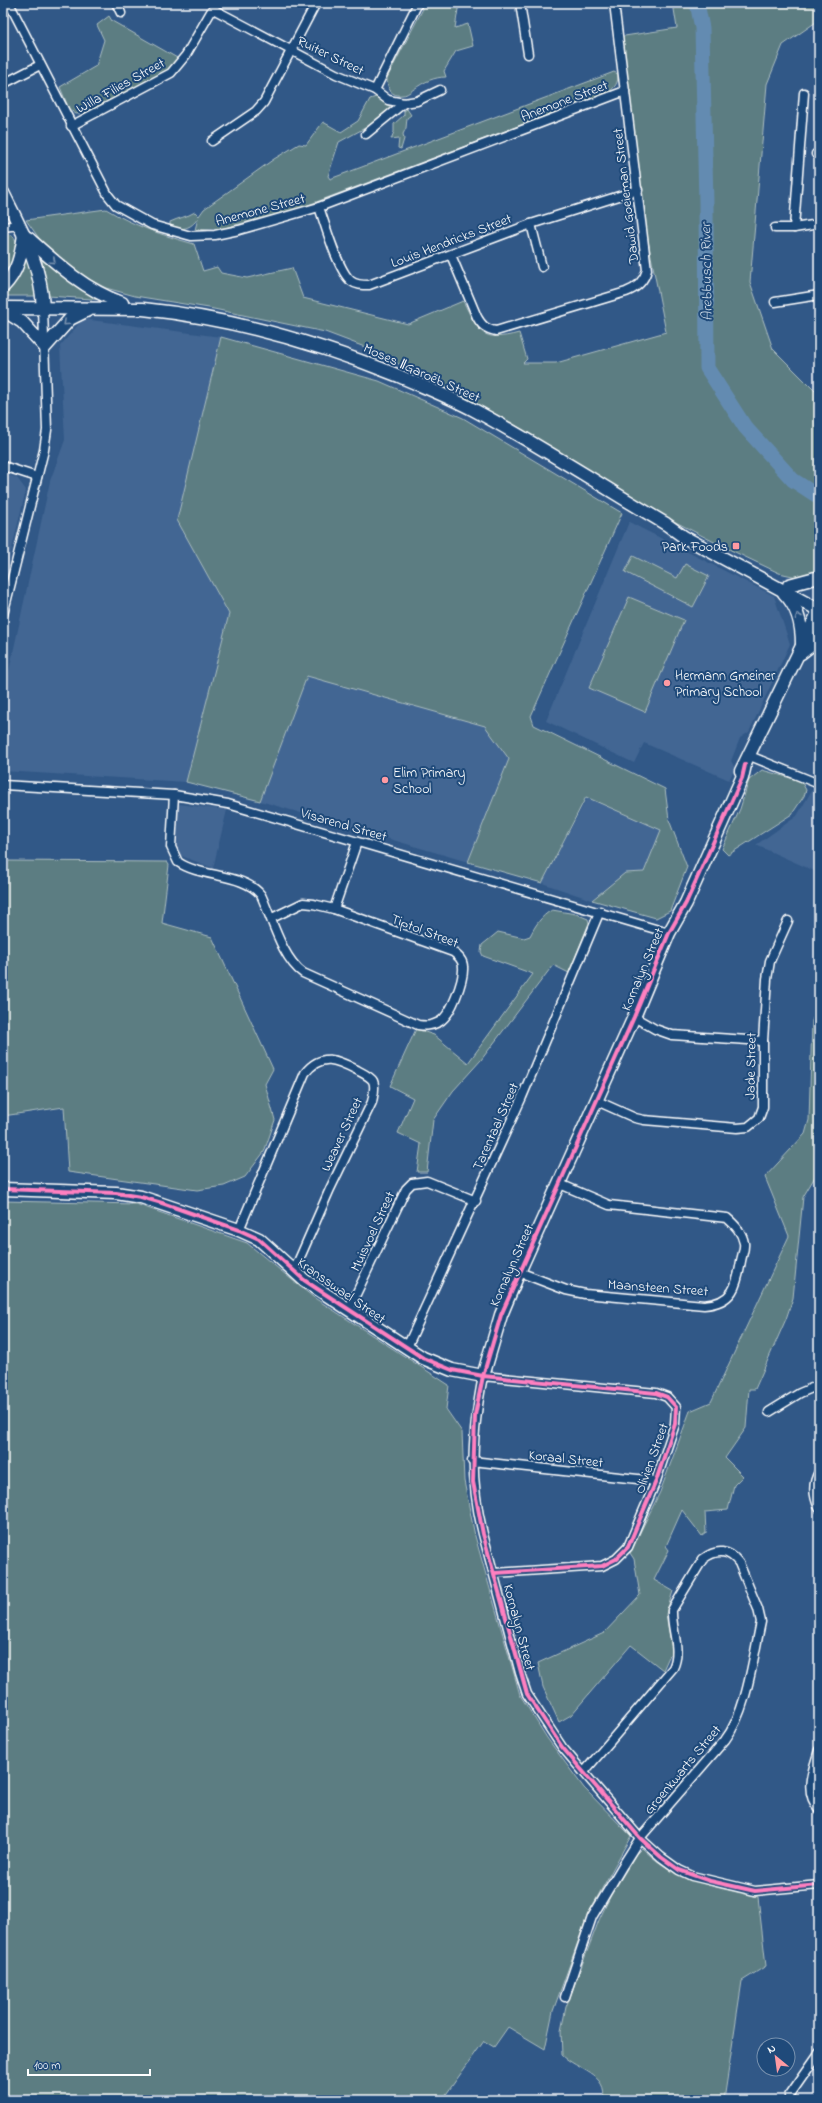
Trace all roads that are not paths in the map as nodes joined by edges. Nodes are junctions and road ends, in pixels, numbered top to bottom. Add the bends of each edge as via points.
1 (9, 3) edge
2 (116, 3) edge
3 (316, 3) edge
4 (418, 3) edge
5 (520, 3) edge
6 (614, 3) edge
7 (214, 6) edge
8 (121, 13) dead end
9 (291, 50) junction
10 (528, 54) dead end
11 (40, 65) junction
12 (3, 84) edge
13 (375, 90) junction
14 (440, 90) dead end
15 (625, 91) junction
16 (804, 93) dead end
17 (404, 103) junction
18 (71, 126) junction
19 (366, 134) dead end
20 (212, 141) dead end
21 (638, 190) junction
22 (3, 192) edge
23 (318, 207) junction
24 (531, 224) junction
25 (819, 224) edge
26 (3, 227) edge
27 (775, 228) dead end
28 (794, 228) junction
29 (22, 230) junction
30 (451, 255) junction
31 (542, 267) dead end
32 (3, 287) edge
33 (819, 295) edge
34 (3, 301) edge
35 (775, 302) dead end
36 (122, 303) junction
37 (43, 304) junction
38 (94, 308) junction
39 (3, 309) edge
40 (143, 309) junction
41 (45, 347) junction
42 (3, 466) edge
43 (37, 477) junction
44 (819, 577) edge
45 (785, 587) junction
46 (5, 601) edge
47 (819, 602) edge
48 (819, 610) edge
49 (3, 615) edge
50 (819, 639) edge
51 (800, 651) junction
52 (747, 760) junction
53 (819, 784) edge
54 (3, 785) edge
55 (174, 795) junction
56 (356, 842) junction
57 (334, 909) junction
58 (600, 911) junction
59 (272, 918) junction
60 (788, 921) dead end
61 (669, 933) junction
62 (634, 1017) junction
63 (763, 1041) junction
64 (597, 1101) junction
65 (560, 1184) junction
66 (3, 1189) edge
67 (476, 1201) junction
68 (239, 1230) junction
69 (294, 1271) junction
70 (519, 1272) junction
71 (349, 1309) junction
72 (406, 1347) junction
73 (483, 1376) junction
74 (819, 1385) edge
75 (769, 1412) dead end
76 (472, 1461) junction
77 (819, 1472) edge
78 (656, 1481) junction
79 (819, 1508) edge
80 (494, 1573) junction
81 (819, 1750) edge
82 (584, 1772) junction
83 (819, 1809) edge
84 (640, 1838) junction
85 (819, 1885) edge
86 (565, 1997) dead end
87 (819, 2053) edge
88 (789, 2096) dead end

1 - 11 street, Anemone Street
2 - 8 street
3 - 9 street
4 - 13 street
5 - 10 street
6 - 15 street, Dawid Goeieman Street
7 - 9 street, Ruiter Street
7 - 18 street, Willa Filies Street via 186,55 171,73
9 - 13 street, Ruiter Street via 336,74
9 - 20 street via 260,107
11 - 12 street
11 - 18 street, Anemone Street
13 - 17 street, Ruiter Street via 388,100
14 - 17 street via 417,101
15 - 21 street, Dawid Goeieman Street
15 - 23 street, Anemone Street
16 - 28 street
17 - 19 street
18 - 23 street, Anemone Street via 108,195 116,205 152,225 191,236 215,235
21 - 24 street, Louis Hendricks Street
21 - 30 street, Dawid Goeieman Street via 647,270 638,286 626,292 496,331 488,330 477,317
22 - 29 main road
23 - 30 street, Louis Hendricks Street via 342,272 358,284 369,285
24 - 30 street, Louis Hendricks Street
24 - 31 street
25 - 28 street
26 - 29 street
27 - 28 street
29 - 32 main road via 18,265
29 -> 36 main road via 56,264 77,280
29 - 37 main road via 35,262
33 - 35 street
34 - 37 main road, Moses ǁGaroëb Street
36 - 37 main road, Moses ǁGaroëb Street
36 - 40 main road, Moses ǁGaroëb Street
37 - 38 main road, Moses ǁGaroëb Street
37 - 39 main road, Moses ǁGaroëb Street
37 - 41 street
38 - 40 main road, Moses ǁGaroëb Street
38 -> 41 main road via 70,319
39 - 41 main road via 22,322
40 - 45 main road, Moses ǁGaroëb Street via 266,332 336,352 437,392 473,410 684,537
41 - 43 street via 47,430
42 - 43 street
43 - 46 street
44 - 45 main road
45 - 47 main road, Moses ǁGaroëb Street
45 - 48 main road, Moses ǁGaroëb Street
51 -> 45 main road via 802,630 798,614
46 - 49 street
48 - 51 main road, Kornalyn Street
50 - 51 main road
51 - 52 main road, Kornalyn Street
52 - 53 street
52 - 61 main road, Kornalyn Street via 742,778 686,903
54 - 55 street, Visarend Street
55 - 56 street, Visarend Street via 228,804
55 - 59 street, Tiptol Street via 171,847 178,862 256,889
56 - 57 street
56 - 58 street, Visarend Street
57 - 59 street, Tiptol Street via 303,903
57 - 59 street, Tiptol Street via 459,956 463,967 462,979 446,1016 440,1022 430,1026 418,1025 303,973 294,966
58 - 61 street, Visarend Street
58 - 67 street, Tarentaal Street
60 - 63 street, Jade Street via 770,961 766,979
61 - 62 main road, Kornalyn Street
62 - 63 street via 672,1035
62 - 64 main road, Kornalyn Street
63 - 64 street, Jade Street via 763,1107 759,1118 748,1127 644,1120
64 - 65 main road, Kornalyn Street
65 - 70 main road, Kornalyn Street
65 - 70 street, Maansteen Street via 609,1205 727,1218 736,1225 745,1244 737,1286 728,1297 716,1304 704,1304 585,1294 566,1290
66 - 68 main road, Kransswael Street via 116,1193 142,1197
67 - 71 street, Muisvoel Street via 427,1181 412,1183 406,1189
67 - 72 street, Tarentaal Street
68 - 69 main road, Kransswael Street via 259,1239
68 - 69 street, Weaver Street via 305,1073 317,1061 326,1059 342,1062 366,1075 373,1081 372,1102
69 - 71 main road, Kransswael Street
70 - 73 main road, Kornalyn Street via 501,1315
71 - 72 main road, Kransswael Street
72 - 73 main road, Kransswael Street via 423,1358 452,1370
73 - 76 street, Kornalyn Street via 475,1415
73 - 78 street, Olivien Street via 656,1393 666,1397 676,1407 677,1415
74 - 75 street
76 - 78 street, Koraal Street
76 - 80 street, Kornalyn Street via 476,1503
77 - 79 street via 815,1479 814,1497
78 - 80 street, Olivien Street via 628,1546 608,1564
80 - 82 street, Kornalyn Street via 527,1694 562,1747
81 - 83 street via 809,1789
82 - 84 street, Kornalyn Street
82 - 84 street, Groenkwarts Street via 673,1668 678,1651 672,1610 703,1559 718,1551 728,1552 739,1563 761,1622 740,1714 725,1740
84 - 85 street, Kornalyn Street via 679,1870 710,1881 755,1891
84 - 86 street, Groenkwarts Street via 592,1917
87 - 88 street

